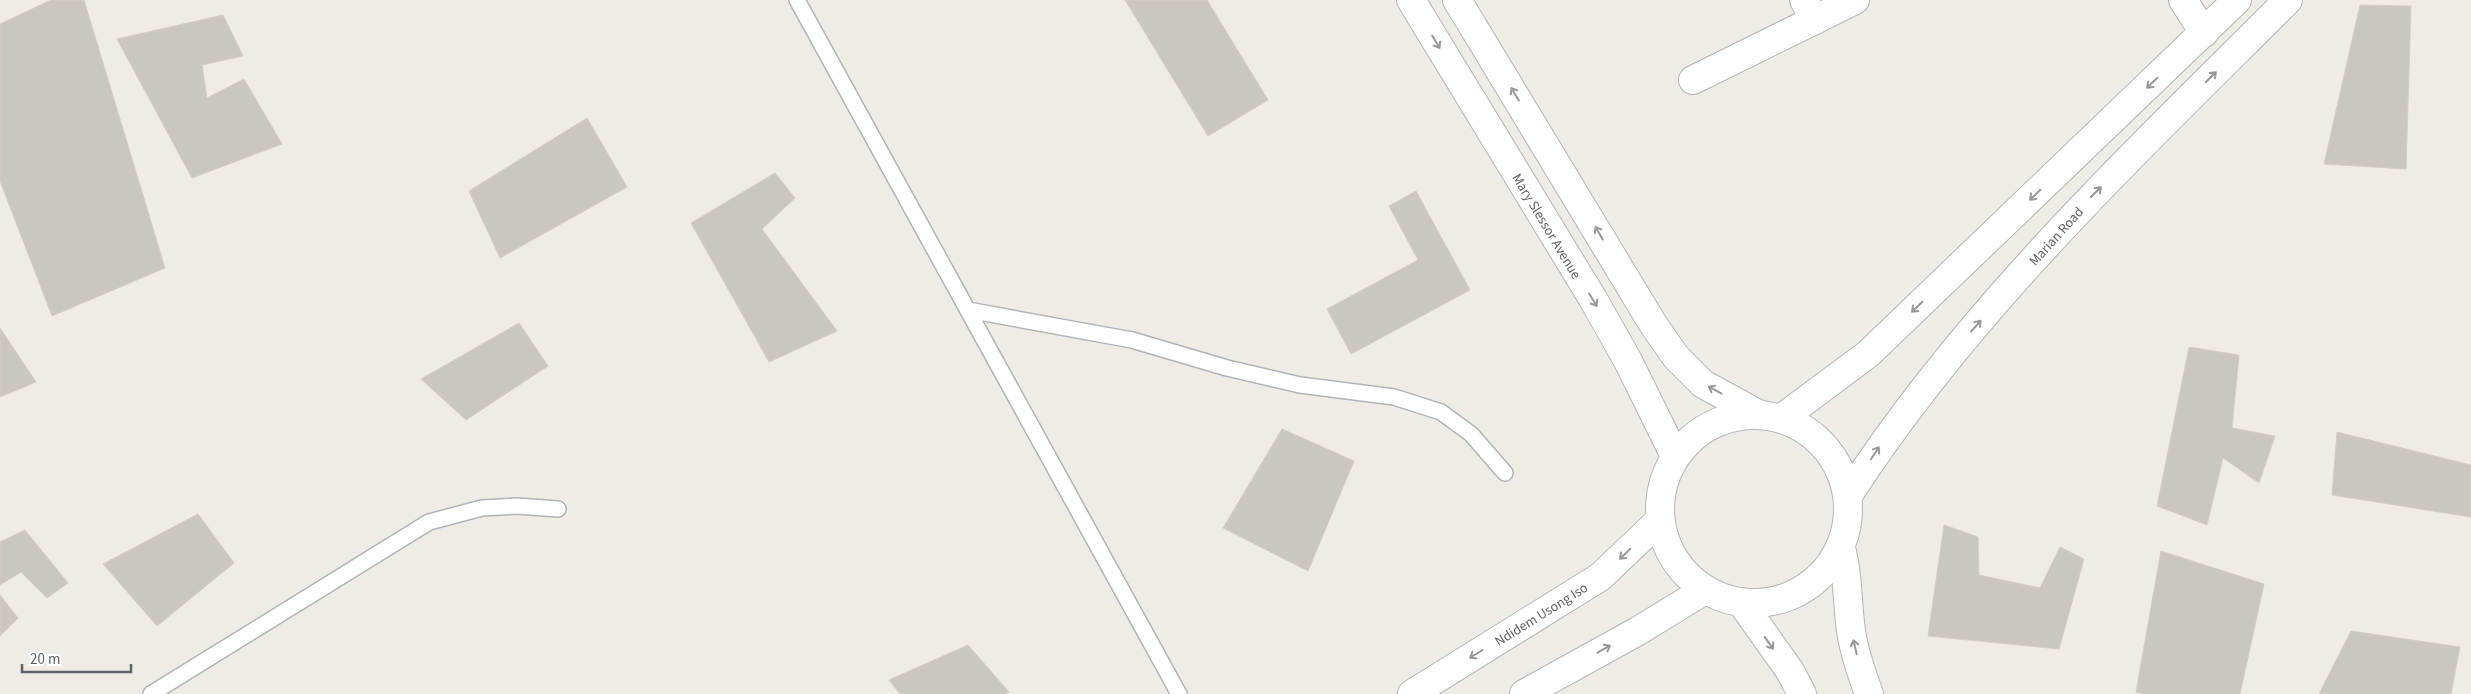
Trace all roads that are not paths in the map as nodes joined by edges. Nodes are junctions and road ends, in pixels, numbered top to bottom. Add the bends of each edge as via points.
1 (797, 0) edge
2 (1411, 0) edge
3 (1457, 0) edge
4 (1854, 0) edge
5 (2184, 0) edge
6 (2237, 0) edge
7 (2288, 0) edge
8 (1810, 10) edge
9 (2204, 33) junction
10 (1693, 80) dead end
11 (968, 310) junction
12 (1770, 416) junction
13 (1675, 456) junction
14 (1505, 473) dead end
15 (1849, 494) junction
16 (558, 509) dead end
17 (1660, 520) junction
18 (1842, 548) junction
19 (1705, 590) junction
20 (1741, 602) junction
21 (151, 694) edge
22 (1179, 694) edge
23 (1412, 694) edge
24 (1524, 694) edge
25 (1802, 694) edge
26 (1869, 694) edge

1 - 11 lane
2 -> 13 street, Mary Slessor Avenue via 1628,361
12 -> 3 street via 1704,384 1676,358
4 - 8 street
5 - 9 street
6 - 9 street
15 -> 7 street, Marian Road via 1887,436 1945,363 2071,218
8 - 10 street
9 -> 12 street via 1868,354
11 - 14 lane via 1132,340 1300,385 1394,397 1441,412 1471,434
11 - 22 lane
12 - 13 street via 1726,418 1696,433
12 - 15 street via 1814,435 1837,461
13 - 17 street via 1662,486
15 - 18 street via 1848,522
16 - 21 lane via 482,508 429,522
17 - 19 street via 1668,547 1683,571
17 -> 23 street, Ndidem Usong Iso via 1600,577
18 - 20 street via 1824,573 1800,592 1772,602
26 -> 18 street via 1850,623
19 - 20 street
24 -> 19 street
20 -> 25 street via 1790,671

